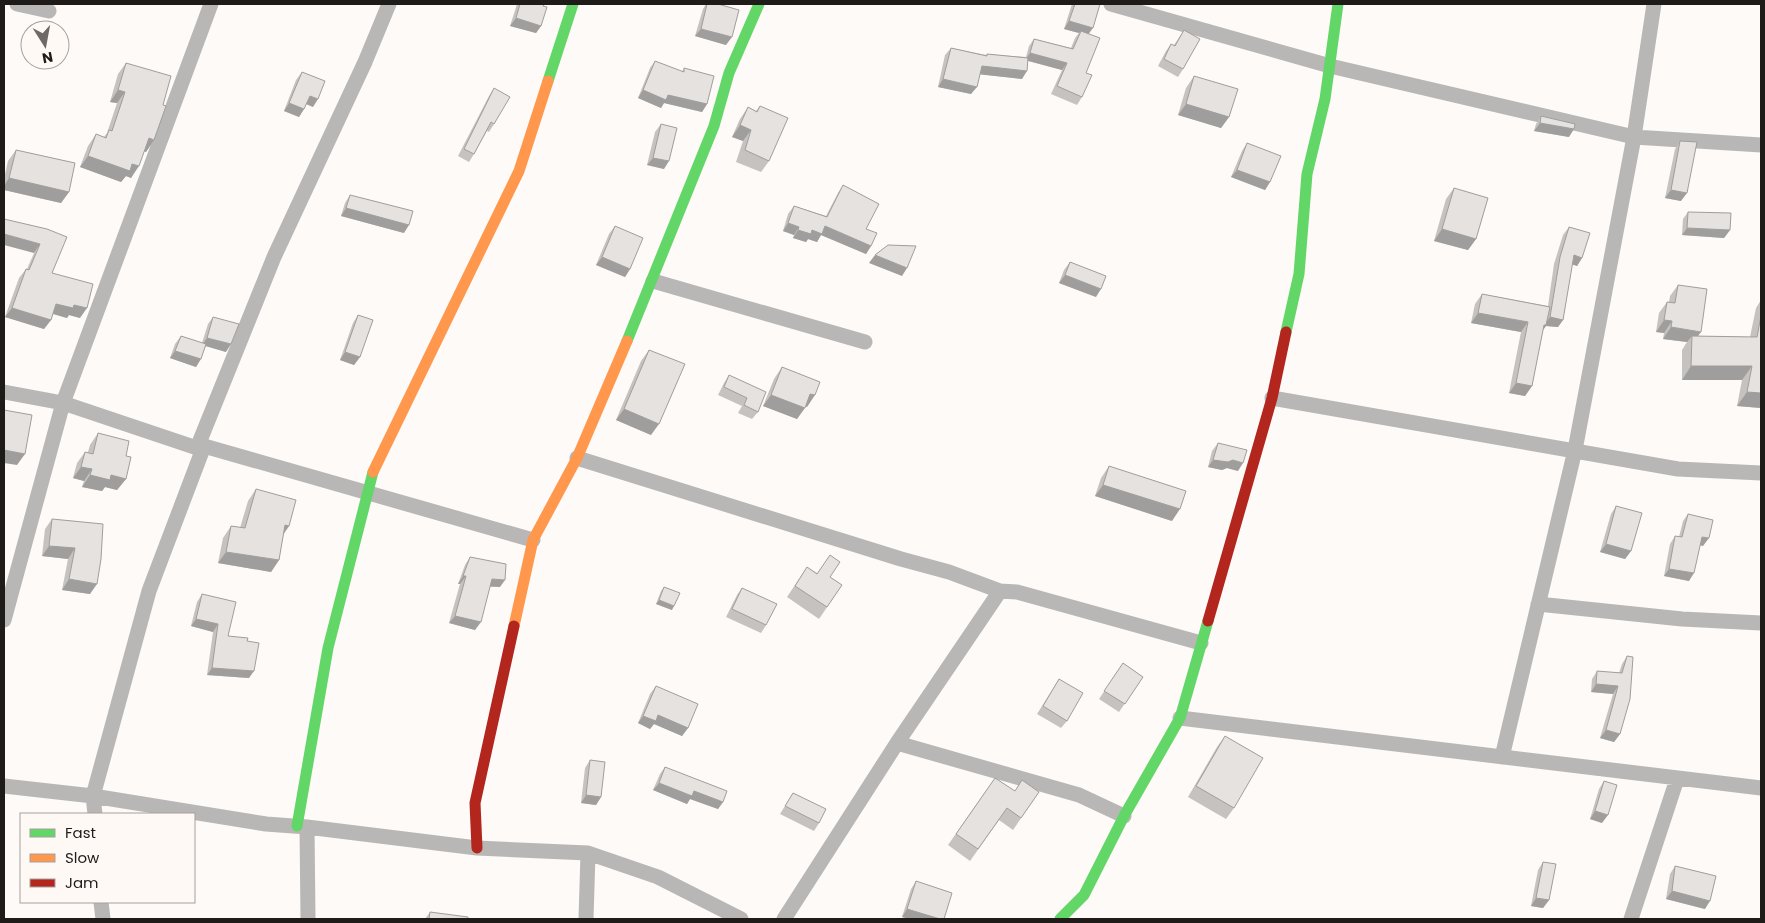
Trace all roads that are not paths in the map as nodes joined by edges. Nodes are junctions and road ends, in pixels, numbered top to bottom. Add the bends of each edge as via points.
1 (17, 4) edge
2 (211, 4) edge
3 (388, 4) edge
4 (573, 4) edge
5 (759, 4) edge
6 (1111, 4) edge
7 (1338, 4) edge
8 (1654, 4) edge
9 (49, 11) dead end
10 (1330, 66) junction
11 (1634, 137) junction
12 (1761, 144) edge
13 (653, 281) junction
14 (865, 342) dead end
15 (4, 392) edge
16 (1272, 398) junction
17 (63, 403) junction
18 (201, 447) junction
19 (1575, 450) junction
20 (576, 458) junction
21 (1761, 473) edge
22 (370, 492) junction
23 (533, 540) junction
24 (1000, 591) junction
25 (1538, 604) junction
26 (4, 620) edge
27 (1761, 623) edge
28 (1201, 643) junction
29 (1180, 718) junction
30 (897, 743) junction
31 (1502, 757) junction
32 (1677, 779) junction
33 (4, 786) edge
34 (1761, 788) edge
35 (93, 796) junction
36 (95, 813) edge
37 (1124, 816) junction
38 (302, 826) junction
39 (477, 848) junction
40 (588, 853) junction
41 (101, 903) edge
42 (102, 919) edge
43 (308, 919) edge
44 (586, 919) edge
45 (740, 919) edge
46 (784, 919) edge
47 (1060, 919) edge
48 (1631, 919) edge

1 - 9 street
2 - 17 street
3 - 18 street via 365,62 274,257
4 - 22 street via 519,170 374,469
5 - 13 street via 729,73 714,126
6 - 10 street
7 - 10 street
8 - 11 street
10 - 11 street
10 - 16 street via 1307,174 1299,274
11 - 12 street
11 - 19 street
13 - 14 street
13 - 20 street
15 - 17 street
16 - 19 street
16 - 28 street
17 - 18 street
17 - 26 street
18 - 22 street
18 - 35 street via 148,591
19 - 21 street via 1678,469
19 - 25 street
20 - 23 street
20 - 24 street via 949,572
22 - 23 street
22 - 38 street via 328,648
23 - 39 street via 475,803
24 - 28 street via 1017,592
24 - 30 street
25 - 27 street via 1682,619
25 - 31 street
28 - 29 street
29 - 31 street
29 - 37 street
30 - 37 street via 1080,795
30 - 46 street
31 - 32 street
32 - 34 street
32 - 48 street
33 - 35 street
35 - 36 street
35 - 38 street via 266,824
37 - 47 street via 1084,895
38 - 39 street
38 - 43 street
39 - 40 street
40 - 44 street
40 - 45 street via 658,877
41 - 42 street

